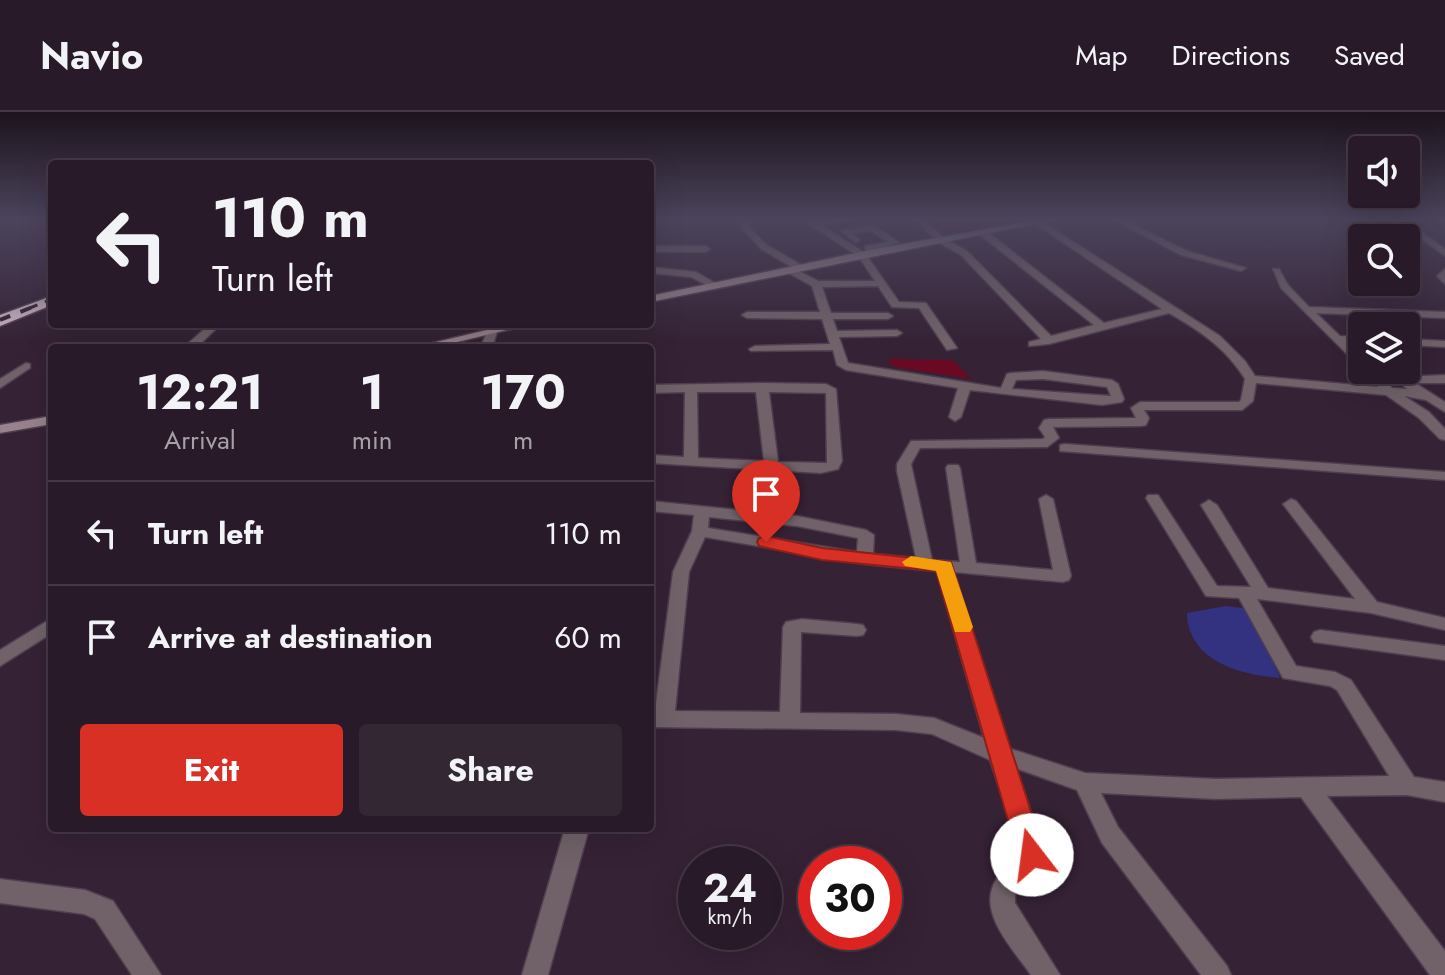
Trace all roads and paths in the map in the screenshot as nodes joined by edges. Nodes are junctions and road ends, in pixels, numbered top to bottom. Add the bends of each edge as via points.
1 (783, 260) edge
2 (832, 260) edge
3 (872, 260) edge
4 (971, 260) edge
5 (1018, 260) edge
6 (1101, 260) edge
7 (1212, 260) edge
8 (1241, 268) dead end
9 (795, 269) junction
10 (654, 270) edge
11 (1276, 271) dead end
12 (1445, 272) edge
13 (1445, 281) edge
14 (816, 284) junction
15 (875, 284) dead end
16 (715, 286) junction
17 (654, 298) edge
18 (48, 299) edge
19 (1172, 309) junction
20 (1306, 310) junction
21 (747, 315) dead end
22 (1445, 315) edge
23 (827, 316) junction
24 (888, 316) dead end
25 (1, 318) edge
26 (1101, 326) junction
27 (212, 328) edge
28 (508, 328) edge
29 (492, 332) junction
30 (897, 333) dead end
31 (833, 334) junction
32 (1340, 339) junction
33 (1348, 339) edge
34 (1049, 341) junction
35 (1420, 343) edge
36 (194, 344) edge
37 (436, 344) edge
38 (488, 344) edge
39 (1033, 344) dead end
40 (1445, 344) edge
41 (838, 347) junction
42 (951, 348) dead end
43 (1348, 348) edge
44 (755, 349) dead end
45 (26, 366) dead end
46 (1251, 379) junction
47 (1445, 379) edge
48 (0, 384) edge
49 (1381, 384) edge
50 (965, 386) junction
51 (762, 387) junction
52 (691, 388) junction
53 (654, 389) edge
54 (1005, 392) junction
55 (1389, 392) junction
56 (1418, 393) junction
57 (1445, 408) edge
58 (955, 417) dead end
59 (48, 421) edge
60 (0, 429) edge
61 (1445, 436) edge
62 (1065, 448) dead end
63 (654, 459) edge
64 (691, 462) junction
65 (771, 466) junction
66 (953, 468) dead end
67 (1445, 476) edge
68 (1153, 498) dead end
69 (1046, 499) dead end
70 (1291, 504) dead end
71 (1209, 505) dead end
72 (654, 507) edge
73 (701, 521) junction
74 (865, 559) junction
75 (935, 564) junction
76 (969, 568) junction
77 (1254, 593) junction
78 (1371, 607) junction
79 (1445, 624) edge
80 (48, 627) edge
81 (857, 630) dead end
82 (1320, 637) dead end
83 (1445, 653) edge
84 (0, 659) edge
85 (657, 719) edge
86 (790, 721) junction
87 (999, 754) junction
88 (1085, 783) junction
89 (1407, 785) junction
90 (1307, 787) junction
91 (1445, 792) edge
92 (576, 832) edge
93 (0, 891) edge
94 (1445, 973) edge
95 (148, 975) edge
96 (535, 975) edge
97 (1047, 975) edge
98 (1218, 975) edge

1 - 9 street
2 - 9 main road
3 - 42 street via 896,305 922,305
4 - 34 street
5 - 26 street
6 - 19 street
7 - 8 street
9 - 14 street
9 - 16 main road
10 - 16 street via 693,274
11 - 20 street
12 - 13 street
14 - 15 street
14 - 23 street
16 - 17 main road
18 - 25 highway
19 - 26 street
19 - 46 street via 1204,327 1244,365
20 - 22 street
20 - 32 street
21 - 23 street
23 - 24 street
23 - 31 street
26 - 34 street
27 - 36 street
28 - 29 main road
29 - 37 main road
29 - 38 street
30 - 31 street
31 - 41 street
32 - 33 street
32 - 43 street
34 - 39 street
35 - 40 street
41 - 44 street
41 - 50 street via 843,365 850,368
45 - 48 street
46 - 55 street
46 - 75 street via 1242,406 1140,406 1141,422 1049,423 1052,438 1047,443 916,444 904,471
47 - 56 street via 1402,381
49 - 55 street
50 - 54 street
50 - 58 street
51 - 52 street
51 - 65 street
51 - 65 street via 821,387 832,392 833,466
52 - 53 street
52 - 64 street
54 - 54 street via 1011,377 1043,375 1112,384 1118,399
55 - 56 street
55 - 61 street
56 - 57 street
59 - 60 main road
62 - 67 street
63 - 64 street
64 - 65 street
66 - 76 street
68 - 77 street via 1212,592
69 - 76 street via 1063,576
70 - 78 street
71 - 77 street
72 - 73 street
73 - 74 street
73 - 74 street via 797,521 866,535
73 - 85 street via 681,572
74 - 75 street
75 - 76 street
75 - 87 street
77 - 78 street
77 - 89 street via 1290,673 1344,685
78 - 79 street
80 - 84 street
81 - 86 street via 792,627
82 - 83 street
85 - 86 street
86 - 87 street via 934,726
87 - 88 street
87 - 97 street via 1032,855 1026,870 1001,894 1006,915
88 - 90 street
88 - 98 street via 1110,835
89 - 90 street
89 - 91 street
90 - 94 street
92 - 96 street
93 - 95 street via 85,902 104,910

